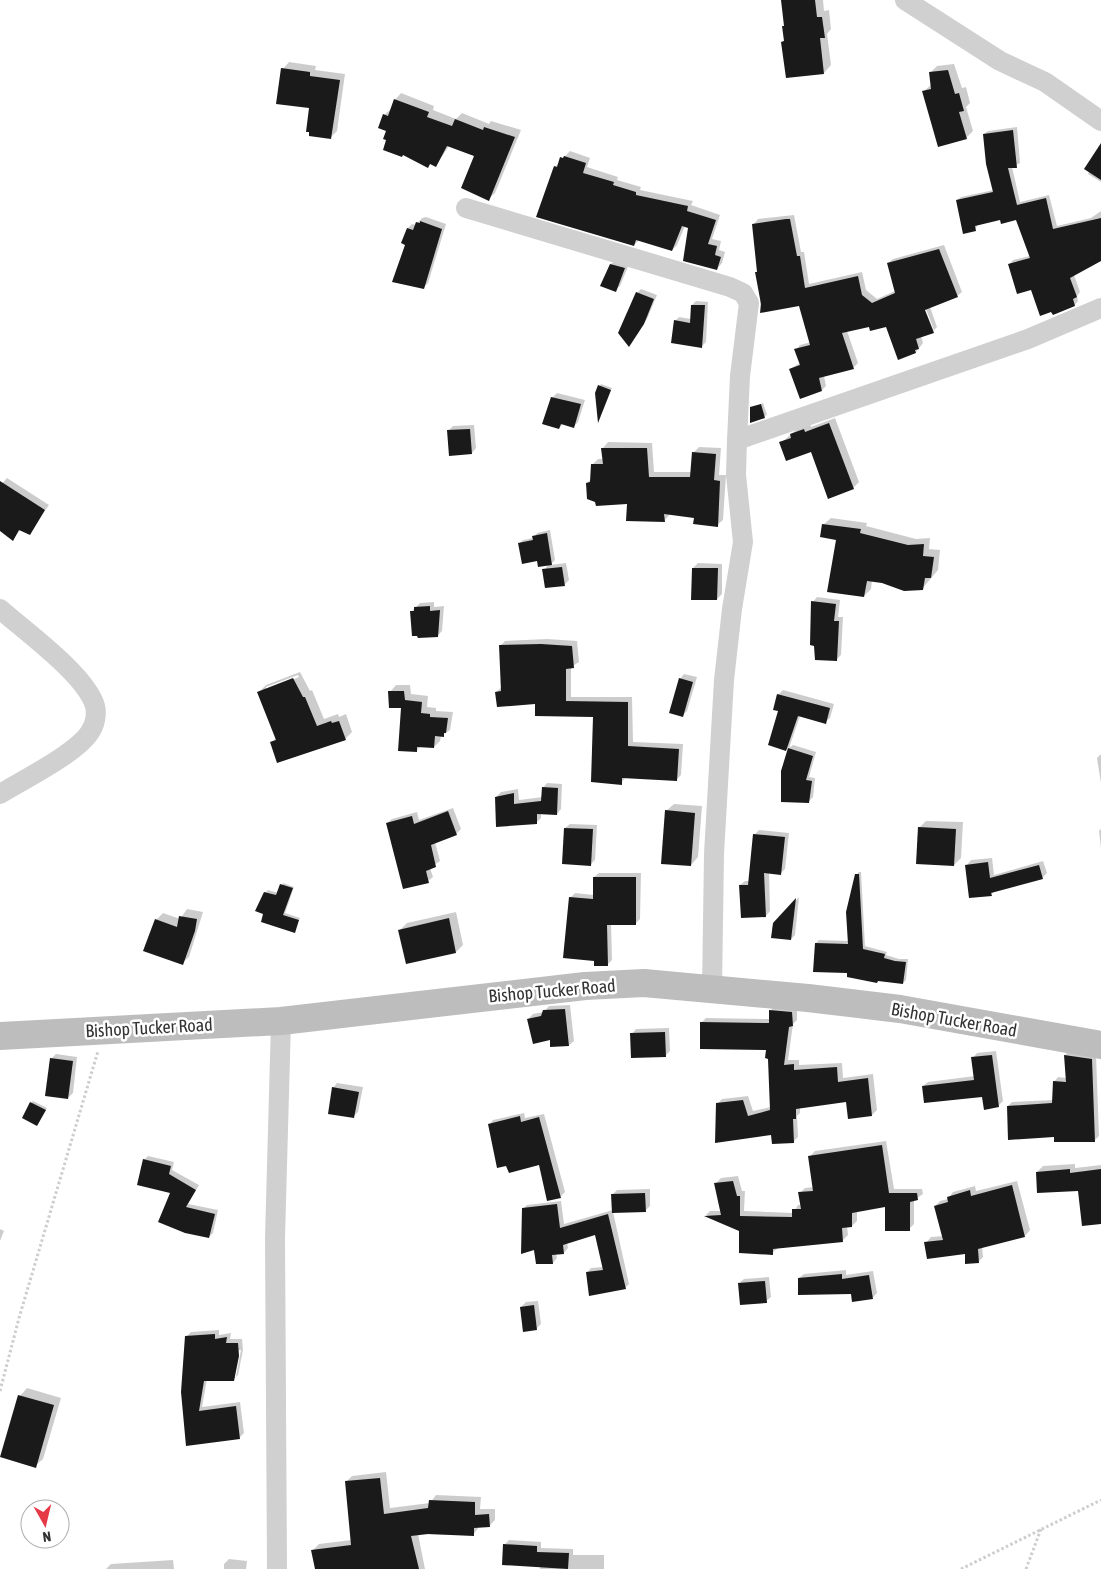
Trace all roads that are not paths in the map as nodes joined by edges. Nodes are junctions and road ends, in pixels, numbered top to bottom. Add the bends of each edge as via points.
1 (905, 0) edge
2 (1101, 121) edge
3 (466, 208) dead end
4 (1101, 308) edge
5 (736, 440) junction
6 (0, 609) edge
7 (0, 794) edge
8 (712, 989) junction
9 (282, 1021) junction
10 (0, 1036) edge
11 (1101, 1045) edge
12 (277, 1569) edge

1 - 2 street via 1000,60 1046,82
3 - 5 street via 743,293 749,309
4 - 5 street via 1028,339
5 - 8 street via 743,542 724,680 714,854
6 - 7 street via 86,688 95,707 95,721 90,733 66,754
8 - 9 main road, Bishop Tucker Road via 644,983 585,986
8 - 11 main road, Bishop Tucker Road via 900,1009
9 - 10 main road, Bishop Tucker Road
9 - 12 street via 276,1238

